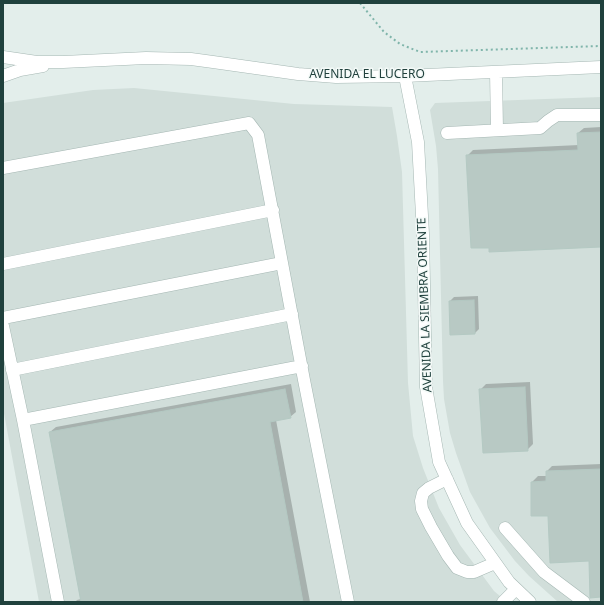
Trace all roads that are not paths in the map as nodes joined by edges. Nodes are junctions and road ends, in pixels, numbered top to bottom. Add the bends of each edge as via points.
1 (3, 57) edge
2 (63, 62) junction
3 (601, 68) edge
4 (496, 72) junction
5 (3, 76) edge
6 (405, 76) junction
7 (601, 115) edge
8 (497, 130) junction
9 (447, 133) dead end
10 (3, 168) edge
11 (273, 210) junction
12 (282, 263) junction
13 (3, 264) edge
14 (292, 314) junction
15 (3, 318) edge
16 (3, 326) edge
17 (302, 366) junction
18 (12, 370) junction
19 (23, 420) junction
20 (447, 479) junction
21 (505, 528) dead end
22 (495, 563) junction
23 (516, 589) junction
24 (58, 602) edge
25 (348, 602) edge
26 (503, 602) edge
27 (530, 602) edge
28 (584, 602) edge

1 - 2 street, AVENIDA EL LUCERO via 37,62
2 - 5 street, AVENIDA EL LUCERO
2 - 6 street, AVENIDA EL LUCERO via 169,58 314,76
3 - 4 street, AVENIDA EL LUCERO
4 - 6 street, AVENIDA EL LUCERO
4 - 8 street
6 - 20 street, AVENIDA LA SIEMBRA ORIENTE via 418,142 423,234 426,388 439,462
7 - 8 street via 557,115 540,128
8 - 9 street
10 - 11 street via 249,123 258,135
11 - 12 street
11 - 13 street
12 - 14 street
12 - 15 street
14 - 17 street
14 - 18 street
16 - 18 street
17 - 19 street
17 - 25 street
18 - 19 street
19 - 24 street
20 - 22 street, AVENIDA LA SIEMBRA ORIENTE via 467,523
20 - 22 street via 423,493 422,509 431,527 457,568 474,572
21 - 28 street via 544,572
22 - 23 street, AVENIDA LA SIEMBRA ORIENTE
23 - 26 street
23 - 27 street, AVENIDA LA SIEMBRA ORIENTE

